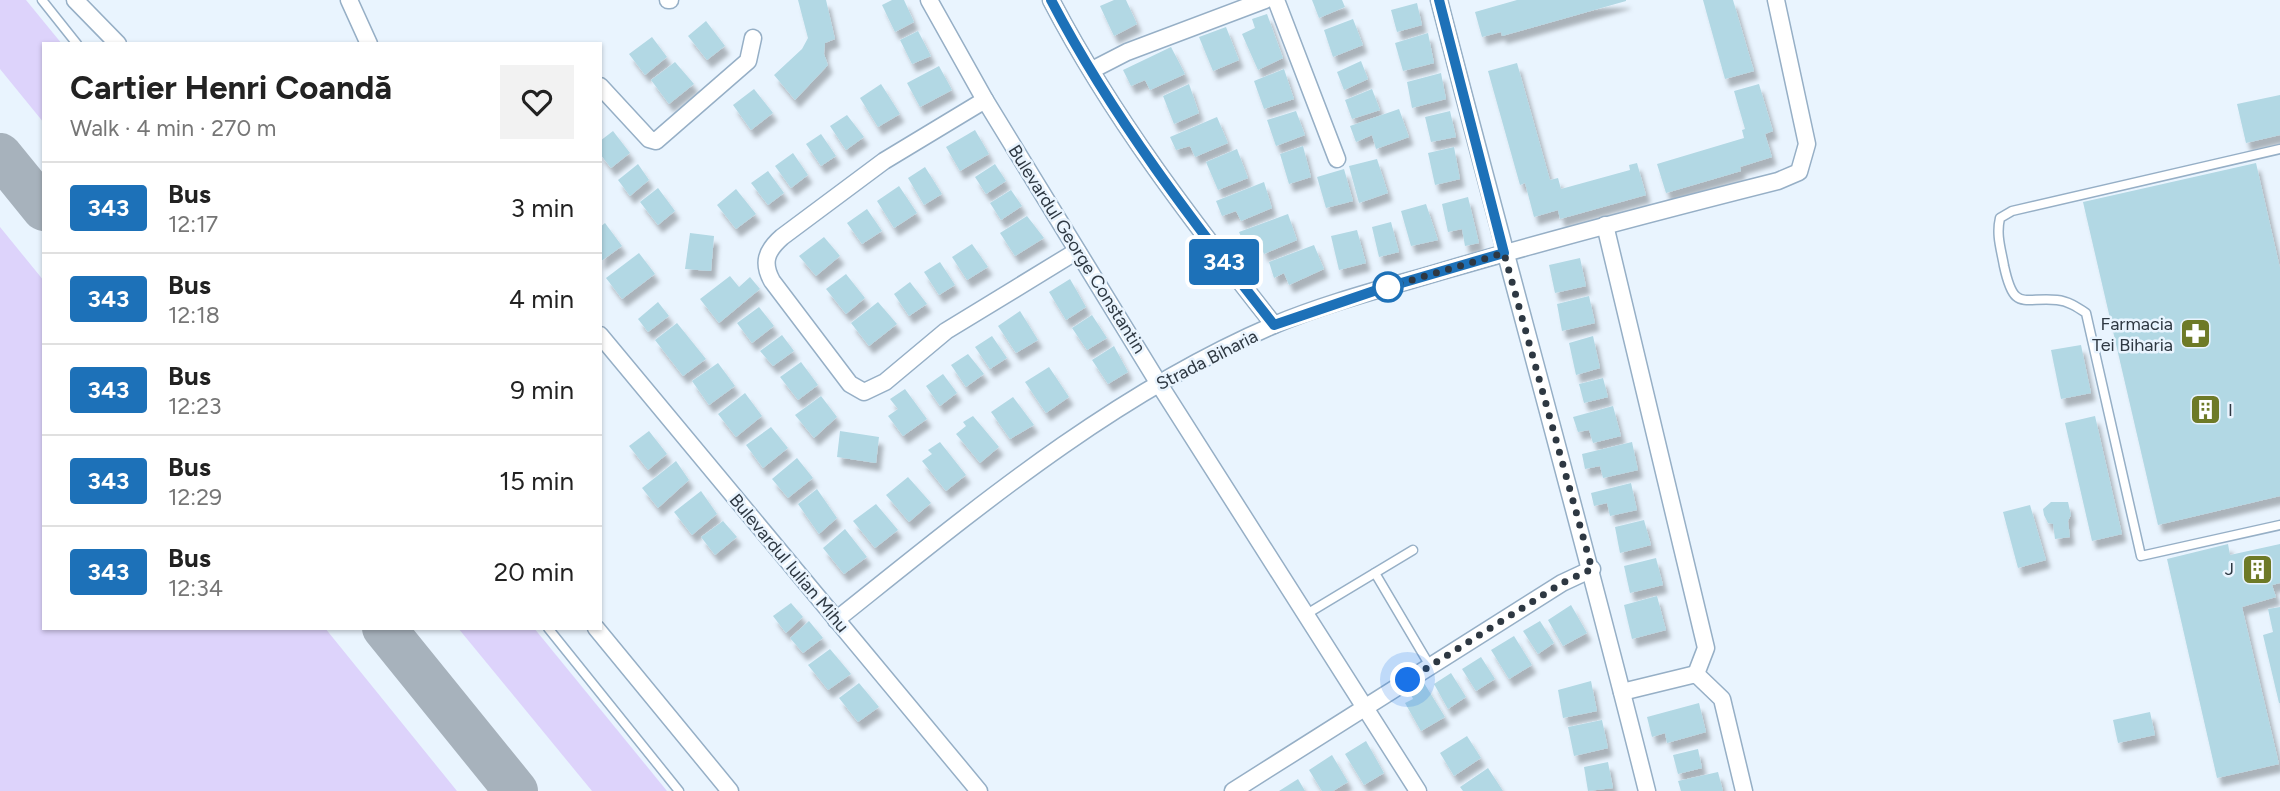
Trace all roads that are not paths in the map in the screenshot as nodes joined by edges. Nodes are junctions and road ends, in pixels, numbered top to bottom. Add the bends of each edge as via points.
1 (43, 0) edge
2 (75, 0) edge
3 (349, 0) edge
4 (929, 0) edge
5 (1051, 0) edge
6 (1265, 0) edge
7 (1276, 0) edge
8 (1439, 0) edge
9 (1776, 0) edge
10 (753, 38) dead end
11 (75, 42) edge
12 (116, 42) edge
13 (368, 42) edge
14 (1092, 70) junction
15 (602, 88) edge
16 (985, 100) junction
17 (2280, 149) edge
18 (1337, 159) dead end
19 (1605, 226) junction
20 (1077, 251) junction
21 (1504, 253) junction
22 (1274, 325) junction
23 (602, 337) edge
24 (1159, 384) junction
25 (2280, 525) edge
26 (1413, 550) dead end
27 (1592, 569) junction
28 (1375, 573) junction
29 (1305, 615) junction
30 (836, 620) junction
31 (550, 630) edge
32 (598, 630) edge
33 (1430, 666) junction
34 (1696, 674) junction
35 (1622, 692) junction
36 (1364, 708) junction
37 (679, 791) edge
38 (730, 791) edge
39 (979, 791) edge
40 (1233, 791) edge
41 (1419, 791) edge
42 (1647, 791) edge
43 (1744, 791) edge

1 - 11 lane
2 - 12 street
3 - 13 street
4 - 16 street, Bulevardul George Constantin
5 - 14 street
6 - 14 street via 1127,52
7 - 18 street
8 - 21 street
9 - 19 street, Strada Biharia via 1807,144 1799,172
10 - 15 street via 748,61 656,141
14 - 22 street via 1170,188
16 - 20 street, Bulevardul George Constantin
16 - 20 street via 884,161 769,248 766,270 772,281 850,384 864,392 885,382 946,331
17 - 25 lane via 2012,211 2000,218 1997,232 2008,285 2017,298 2058,300 2086,313 2141,556
19 - 21 street, Strada Biharia
19 - 34 street via 1706,648
20 - 24 street, Bulevardul George Constantin
21 - 22 street, Strada Biharia
21 - 27 street
22 - 24 street, Strada Biharia
23 - 30 street, Bulevardul Iulian Mihu
24 - 29 street, Bulevardul George Constantin
24 - 30 street, Strada Biharia via 984,500
26 - 28 lane
27 - 33 street
27 - 35 street
28 - 29 lane
28 - 33 lane
29 - 36 street, Bulevardul George Constantin
30 - 39 street, Bulevardul Iulian Mihu
31 - 37 lane
32 - 38 street
33 - 36 street
34 - 35 street
34 - 43 street via 1722,699
35 - 42 street
36 - 40 street
36 - 41 street

